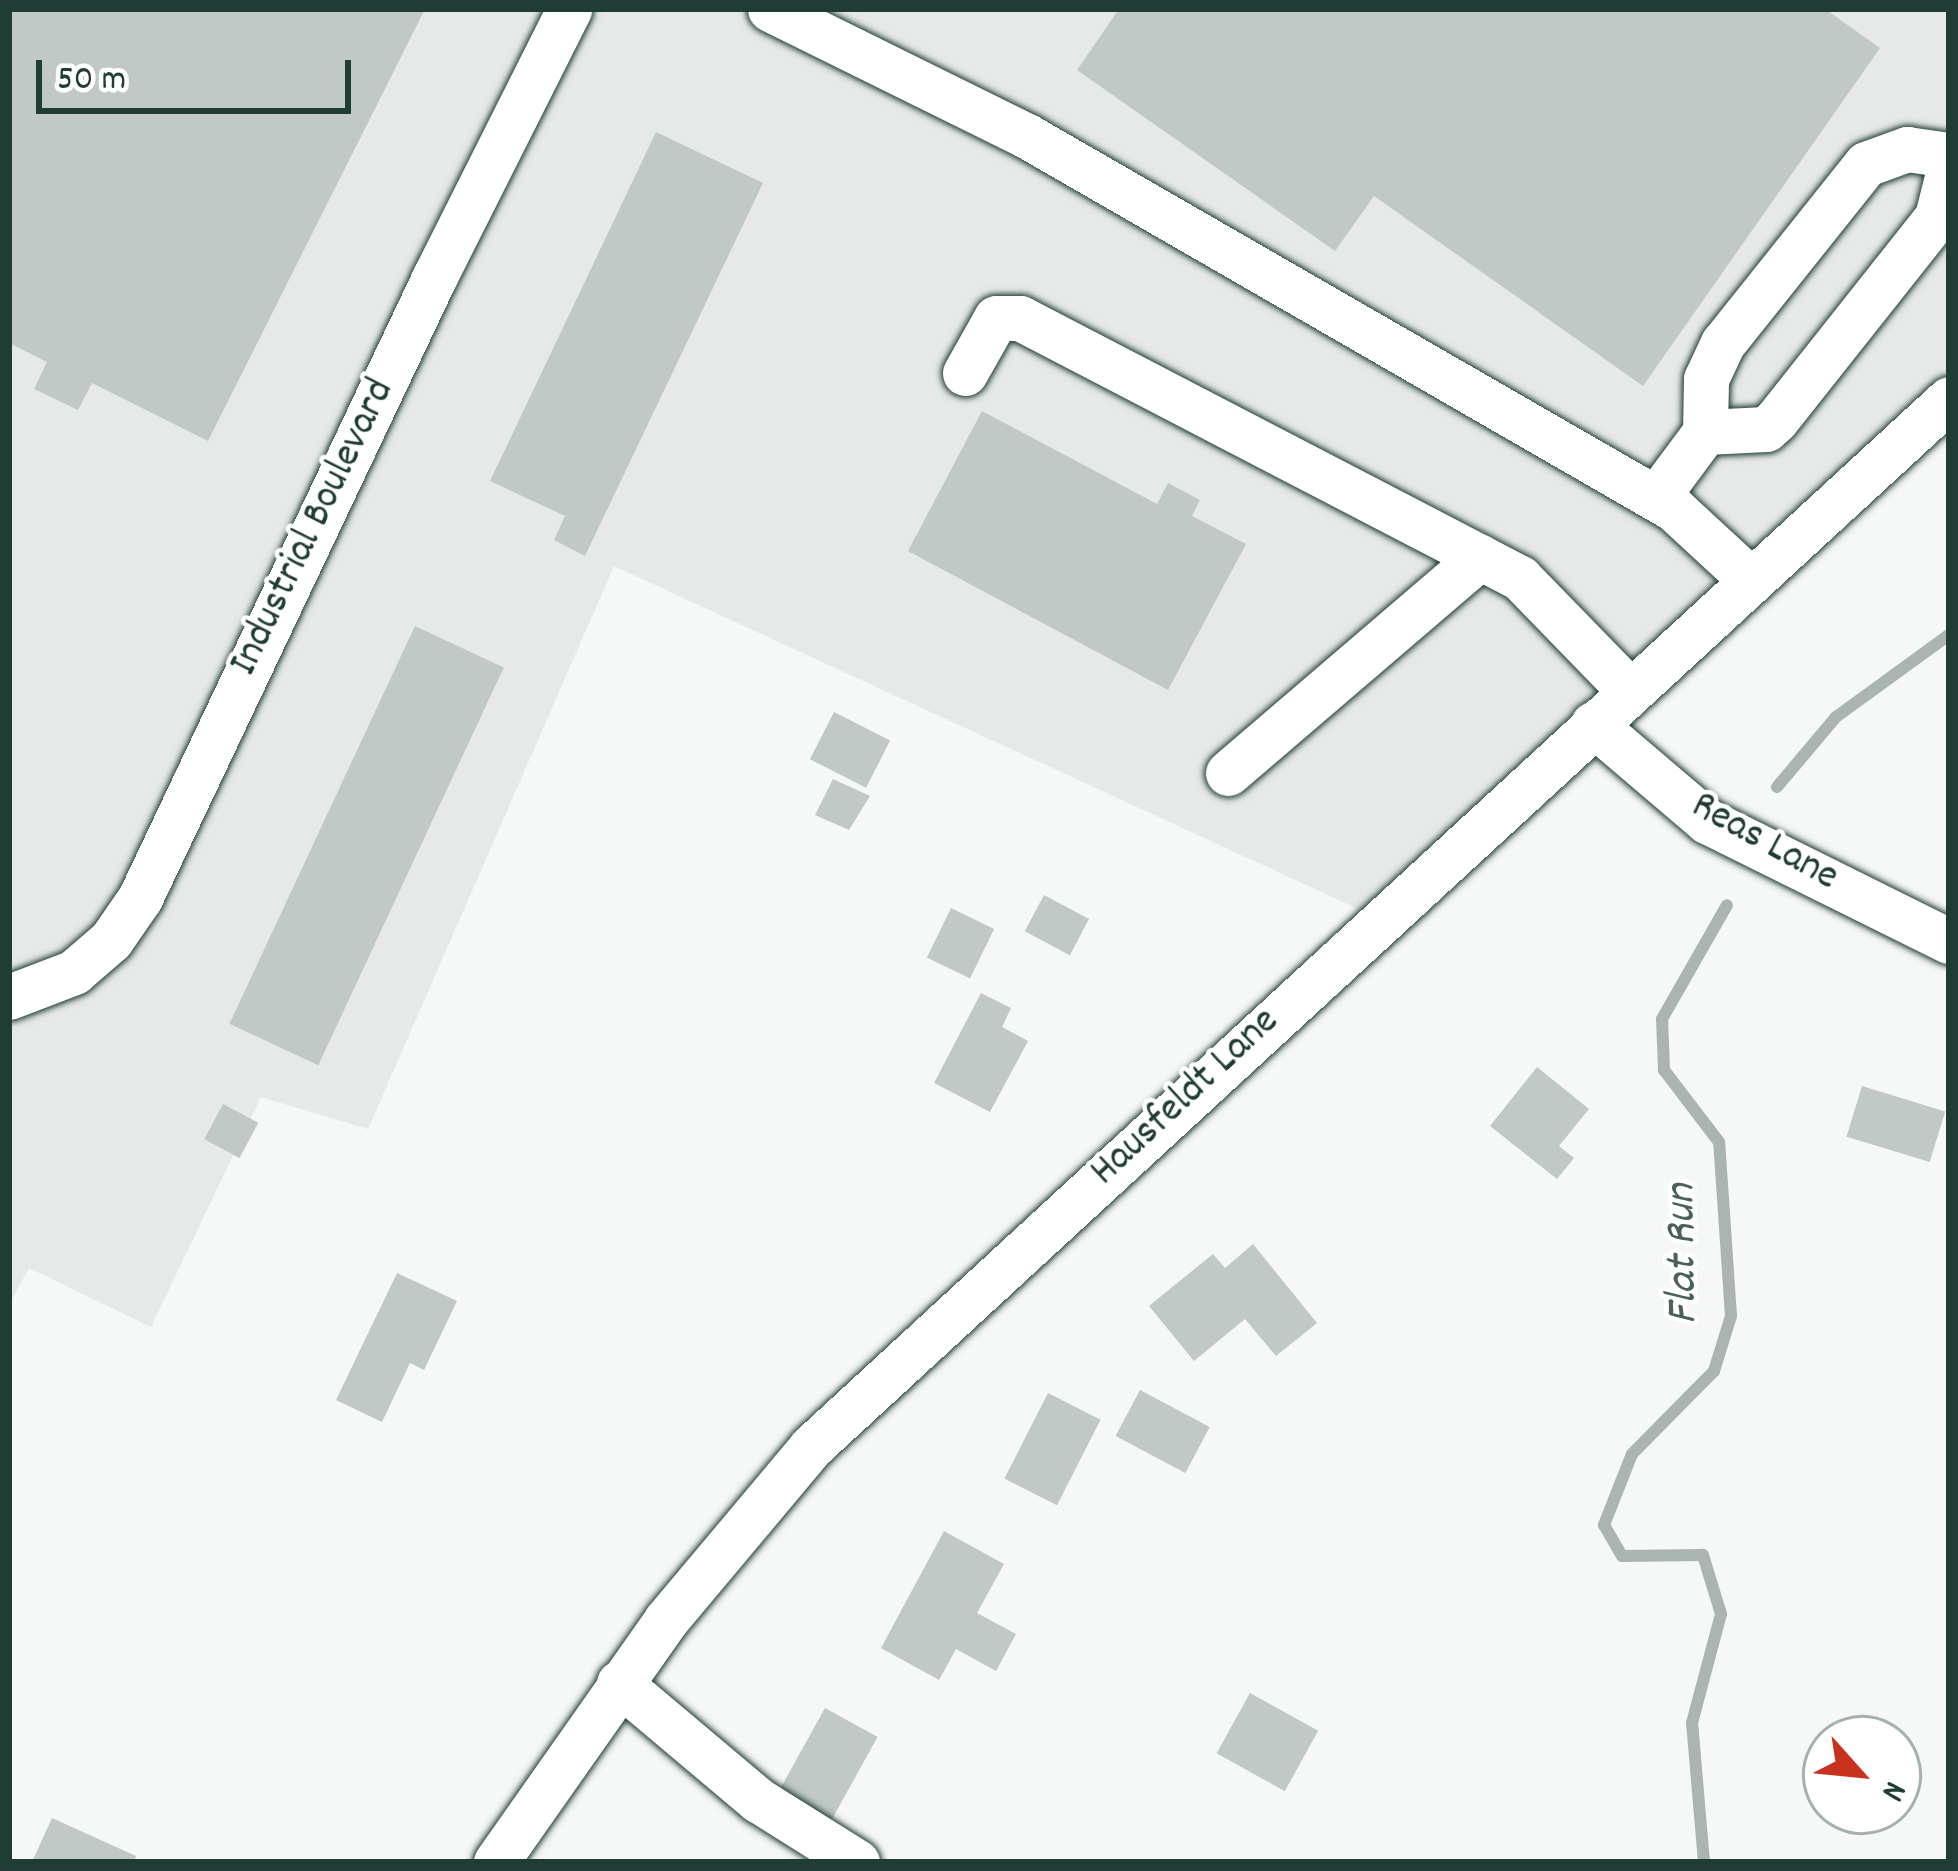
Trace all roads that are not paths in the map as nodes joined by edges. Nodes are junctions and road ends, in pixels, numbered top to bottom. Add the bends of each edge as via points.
1 (569, 9) edge
2 (793, 14) edge
3 (1949, 154) edge
4 (1949, 169) edge
5 (965, 373) dead end
6 (1949, 399) edge
7 (1706, 432) junction
8 (1656, 498) junction
9 (1480, 557) junction
10 (1751, 580) junction
11 (1629, 690) junction
12 (1593, 724) junction
13 (1228, 772) dead end
14 (1949, 941) edge
15 (9, 997) edge
16 (619, 1683) junction
17 (496, 1862) edge
18 (857, 1862) edge

1 - 15 street, Industrial Boulevard via 140,898 111,940 74,972
2 - 8 street via 1027,136
3 - 7 street via 1907,149 1867,164 1724,343 1706,379
4 - 7 street via 1937,217 1776,420 1766,429
5 - 9 street via 996,318 1020,318
6 - 10 street, Hausfeldt Lane
7 - 8 street
8 - 10 street
9 - 11 street via 1544,596
9 - 13 street
10 - 11 street, Hausfeldt Lane
11 - 12 street, Hausfeldt Lane
12 - 14 street, Reas Lane via 1707,821
12 - 16 street, Hausfeldt Lane via 811,1447
16 - 17 street, Hausfeldt Lane
16 - 18 street via 758,1800

